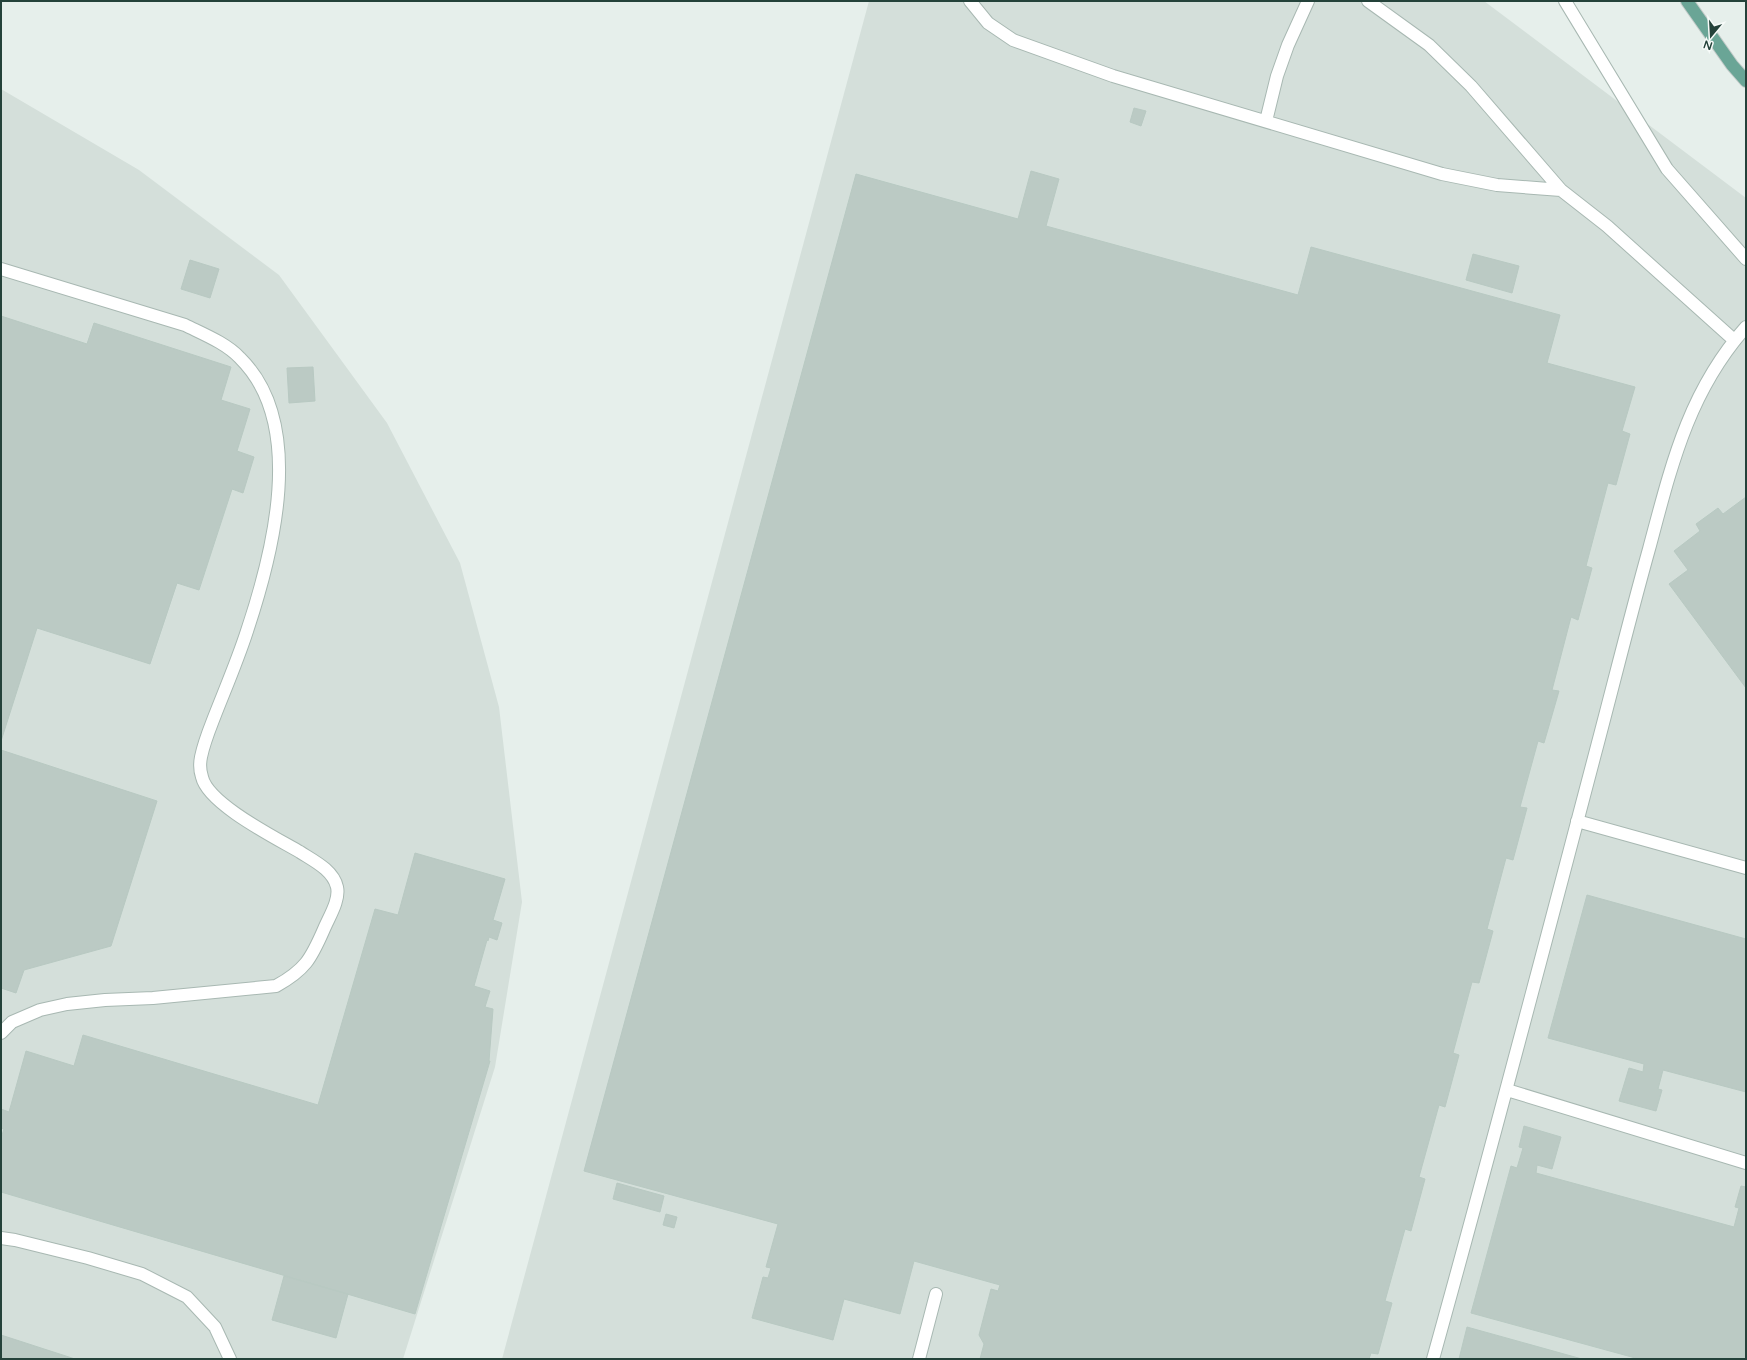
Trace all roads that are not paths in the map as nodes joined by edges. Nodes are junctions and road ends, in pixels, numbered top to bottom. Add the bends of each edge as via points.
1 (970, 1) edge
2 (1308, 1) edge
3 (1368, 1) edge
4 (1565, 1) edge
5 (1687, 1) edge
6 (1746, 82) edge
7 (1266, 121) junction
8 (1561, 190) junction
9 (1746, 260) edge
10 (1, 269) edge
11 (1746, 327) edge
12 (1734, 340) junction
13 (1577, 821) junction
14 (1746, 868) edge
15 (1, 1033) edge
16 (1507, 1090) junction
17 (1746, 1163) edge
18 (1, 1238) edge
19 (936, 1294) dead end
20 (230, 1359) edge
21 (919, 1359) edge
22 (1433, 1359) edge

1 - 7 lane via 988,23 1013,40 1113,76
2 - 7 lane via 1276,76
3 - 8 lane via 1429,45 1472,86
4 - 9 lane via 1667,169
5 - 6 main road
7 - 8 lane via 1442,174 1498,185
8 - 12 lane via 1607,226
10 - 15 lane via 185,325 240,356 258,378 271,408 279,453 274,536 247,631 207,735 201,758 202,778 214,796 236,815 316,862 332,875 337,889 334,906 307,964 276,986 66,1004 40,1010 12,1022
11 - 12 lane
12 - 13 lane via 1705,383 1675,456
13 - 14 lane
13 - 16 lane
16 - 17 lane
16 - 22 lane
18 - 20 lane via 88,1258 142,1274 187,1297 215,1327
19 - 21 lane

